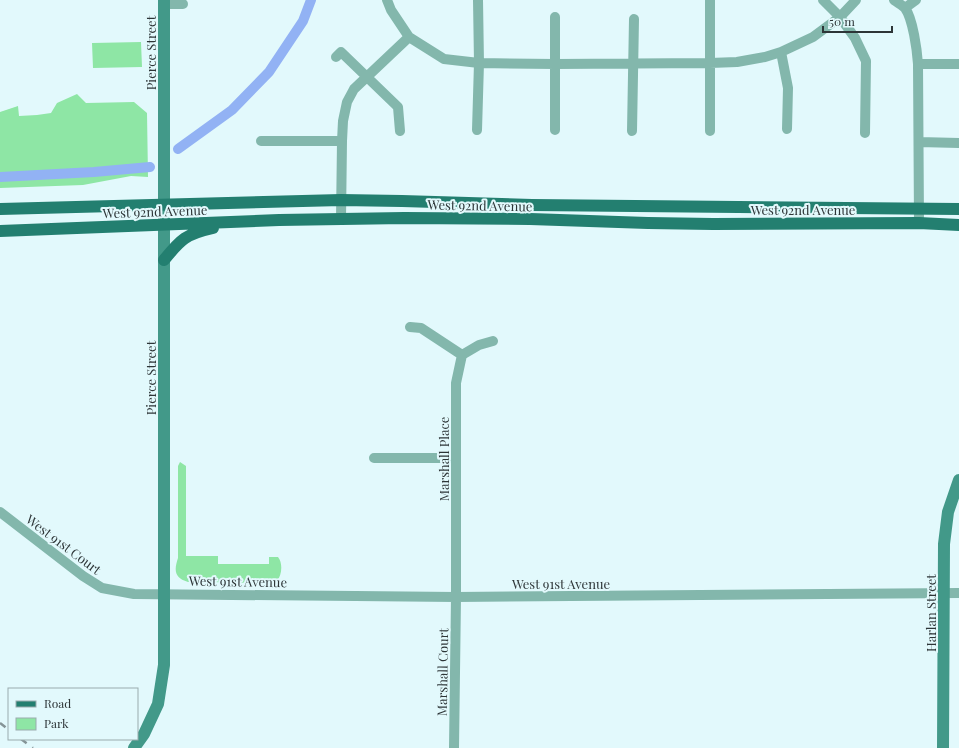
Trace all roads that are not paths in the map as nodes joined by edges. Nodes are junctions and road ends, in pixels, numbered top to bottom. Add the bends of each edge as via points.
1 (387, 0) edge
2 (478, 0) edge
3 (710, 0) edge
4 (824, 0) edge
5 (856, 0) edge
6 (894, 0) edge
7 (916, 0) edge
8 (164, 2) edge
9 (183, 4) dead end
10 (905, 8) junction
11 (840, 17) junction
12 (555, 18) dead end
13 (634, 18) dead end
14 (409, 37) junction
15 (781, 52) junction
16 (336, 57) dead end
17 (479, 63) junction
18 (633, 63) junction
19 (710, 63) junction
20 (555, 64) junction
21 (918, 64) junction
22 (959, 64) edge
23 (367, 76) junction
24 (787, 129) dead end
25 (477, 130) dead end
26 (555, 130) dead end
27 (400, 131) dead end
28 (632, 131) dead end
29 (710, 132) dead end
30 (866, 133) dead end
31 (261, 141) dead end
32 (342, 141) junction
33 (919, 142) junction
34 (959, 142) edge
35 (341, 200) junction
36 (164, 205) junction
37 (919, 208) junction
38 (0, 209) edge
39 (959, 209) edge
40 (341, 219) junction
41 (240, 222) junction
42 (918, 223) junction
43 (164, 225) junction
44 (959, 225) edge
45 (0, 231) edge
46 (164, 260) junction
47 (410, 327) dead end
48 (493, 341) dead end
49 (462, 355) junction
50 (374, 458) dead end
51 (456, 458) junction
52 (959, 480) edge
53 (0, 512) edge
54 (943, 593) junction
55 (959, 593) edge
56 (164, 594) junction
57 (456, 597) junction
58 (134, 748) edge
59 (454, 748) edge
60 (943, 748) edge

1 - 14 street
2 - 17 street
3 - 19 street
4 - 11 street
5 - 11 street
6 - 10 street
7 - 10 street
8 - 9 street
8 - 36 street, Pierce Street
10 - 21 street via 917,44
11 - 15 street via 813,37
11 - 30 street via 855,38 866,61
12 - 20 street
13 - 18 street
14 - 17 street via 444,58
14 - 23 street
15 - 19 street via 737,62
15 - 24 street via 788,88
16 - 23 street via 341,52
17 - 20 street
17 - 25 street
18 - 19 street
18 - 20 street
18 - 28 street
19 - 29 street
20 - 26 street
21 - 22 street
21 - 33 street
23 - 27 street via 398,107
23 - 32 street via 354,89 347,102
31 - 32 street
32 - 35 street
33 - 34 street
33 - 37 street
35 - 36 main road, West 92nd Avenue
35 - 37 main road, West 92nd Avenue via 532,205
35 - 40 street
36 - 38 main road, West 92nd Avenue
36 - 43 street, Pierce Street
37 - 39 main road, West 92nd Avenue
37 - 42 street
40 - 41 main road, West 92nd Avenue
40 - 42 main road, West 92nd Avenue via 530,219 713,224
41 - 43 main road, West 92nd Avenue
41 - 46 main road via 190,235 177,243
42 - 44 main road, West 92nd Avenue
43 - 45 main road, West 92nd Avenue
43 - 46 street, Pierce Street
46 - 56 street, Pierce Street
47 - 49 street via 421,328
48 - 49 street via 479,345
49 - 51 street, Marshall Place via 456,383
50 - 51 street
51 - 57 street, Marshall Place
52 - 54 street, Harlan Street via 948,512 944,544
53 - 56 street, West 91st Court via 102,588 134,594
54 - 55 street, West 91st Avenue
54 - 57 street, West 91st Avenue
54 - 60 street, Harlan Street
56 - 57 street, West 91st Avenue
56 - 58 street, Pierce Street via 164,665 160,694 155,713
57 - 59 street, Marshall Court

